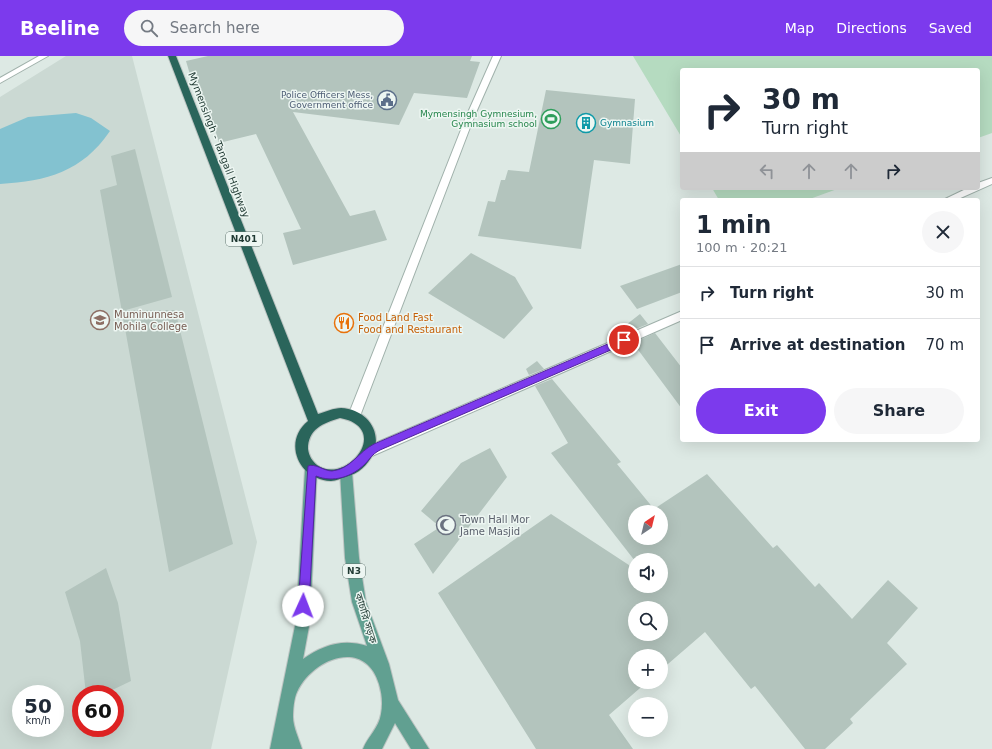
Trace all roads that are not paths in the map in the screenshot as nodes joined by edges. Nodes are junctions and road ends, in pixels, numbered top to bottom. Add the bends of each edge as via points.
1 (44, 56) edge
2 (172, 56) edge
3 (497, 56) edge
4 (0, 81) edge
5 (992, 181) edge
6 (980, 187) edge
7 (972, 190) edge
8 (953, 198) edge
9 (680, 316) edge
10 (354, 416) junction
11 (316, 422) junction
12 (368, 452) junction
13 (311, 469) junction
14 (346, 472) junction
15 (382, 667) junction
16 (288, 694) junction
17 (392, 703) junction
18 (284, 715) junction
19 (278, 749) edge
20 (294, 749) edge
21 (371, 749) edge
22 (421, 749) edge

1 - 4 street
2 - 11 highway, Mymensingh - Tangail Highway / N401
3 - 10 street via 470,117
5 - 6 street
7 - 8 street
9 - 12 street
10 - 11 highway via 340,413
10 - 12 highway via 366,425 370,433
11 - 13 highway via 304,434 301,444 304,462
12 - 14 highway via 362,461
13 - 14 highway via 331,475
13 - 16 main road, N3 via 302,621
14 - 15 main road, কাচারি সড়ক / N3 via 352,558 359,602
15 - 16 main road, N3 via 370,656 356,649 340,648 323,653 308,663 296,677
15 - 17 main road, N3 via 390,684
16 - 18 main road, N3
17 - 21 main road, N3 via 388,723
17 - 22 main road
18 - 19 main road, N3
18 - 20 main road, N3 via 287,735

